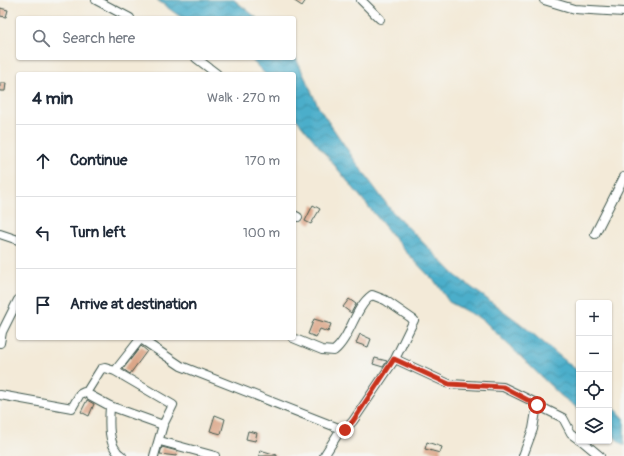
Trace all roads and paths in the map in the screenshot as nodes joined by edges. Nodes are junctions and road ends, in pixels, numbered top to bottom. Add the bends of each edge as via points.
1 (96, 0) edge
2 (361, 0) edge
3 (544, 0) edge
4 (624, 12) edge
5 (126, 16) edge
6 (380, 19) dead end
7 (199, 60) edge
8 (214, 72) edge
9 (624, 177) edge
10 (0, 234) edge
11 (595, 234) dead end
12 (16, 239) edge
13 (16, 304) edge
14 (296, 339) edge
15 (140, 340) edge
16 (144, 340) edge
17 (0, 343) edge
18 (394, 359) junction
19 (116, 372) junction
20 (86, 393) junction
21 (0, 395) edge
22 (537, 405) junction
23 (110, 406) junction
24 (163, 425) junction
25 (341, 430) junction
26 (576, 437) edge
27 (160, 441) junction
28 (586, 444) edge
29 (122, 456) edge
30 (154, 456) edge
31 (215, 456) edge
32 (324, 456) edge
33 (523, 456) edge
34 (600, 456) edge

1 - 5 street
2 - 6 street
3 - 4 street via 574,8
7 - 8 street
9 - 11 street
10 - 12 street
13 - 17 street via 2,332
14 - 18 street via 322,350 334,351 367,299 374,295 414,320
15 - 19 street
16 - 25 street via 181,366
18 - 22 street via 449,384 503,387
18 - 25 street via 353,421 345,430
19 - 20 street via 105,368 101,370
19 - 24 street via 173,405
20 - 21 street via 80,394 72,408
20 - 23 street
22 - 26 street via 563,418
22 - 33 street via 533,429
23 - 24 street
23 - 29 street via 108,422 113,446
24 - 27 street
25 - 32 street
27 - 30 street
27 - 31 street
28 - 34 street

